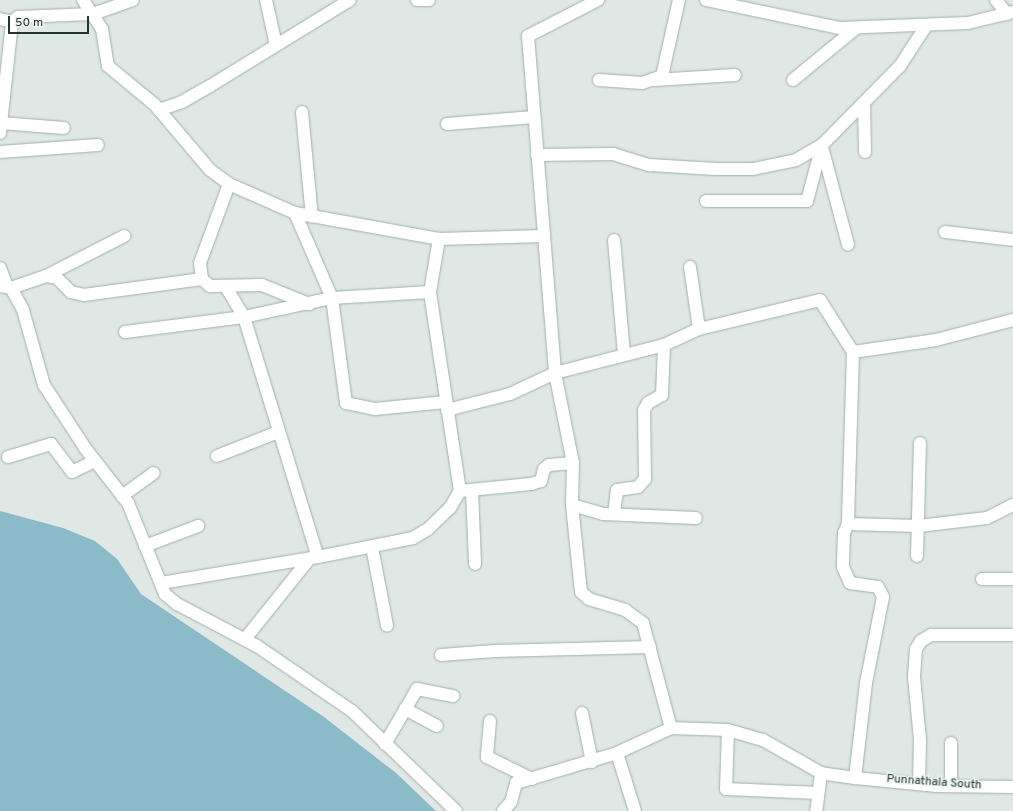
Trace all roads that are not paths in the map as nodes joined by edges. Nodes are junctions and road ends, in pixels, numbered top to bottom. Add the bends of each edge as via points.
1 (83, 0) edge
2 (133, 0) edge
3 (266, 0) edge
4 (350, 0) edge
5 (417, 0) edge
6 (429, 0) edge
7 (598, 0) edge
8 (679, 0) edge
9 (706, 0) edge
10 (996, 0) edge
11 (739, 4) edge
12 (1010, 13) edge
13 (93, 14) junction
14 (0, 19) edge
15 (12, 22) junction
16 (926, 26) junction
17 (856, 28) junction
18 (276, 45) junction
19 (735, 75) dead end
20 (599, 80) dead end
21 (655, 80) junction
22 (793, 80) dead end
23 (864, 103) junction
24 (159, 110) junction
25 (302, 112) dead end
26 (534, 118) junction
27 (447, 124) dead end
28 (0, 128) edge
29 (64, 128) dead end
30 (98, 145) dead end
31 (822, 146) junction
32 (0, 152) edge
33 (865, 152) dead end
34 (537, 155) junction
35 (229, 184) junction
36 (706, 201) dead end
37 (294, 213) junction
38 (312, 217) junction
39 (945, 232) dead end
40 (124, 236) dead end
41 (544, 236) junction
42 (439, 239) junction
43 (614, 240) dead end
44 (1013, 240) edge
45 (848, 245) dead end
46 (690, 267) dead end
47 (0, 268) edge
48 (46, 276) junction
49 (202, 279) junction
50 (6, 287) edge
51 (226, 287) junction
52 (430, 292) junction
53 (332, 298) junction
54 (309, 304) junction
55 (244, 318) junction
56 (1013, 320) edge
57 (699, 329) junction
58 (125, 332) dead end
59 (664, 345) junction
60 (853, 352) junction
61 (624, 355) junction
62 (555, 373) junction
63 (446, 406) junction
64 (278, 432) junction
65 (920, 443) dead end
66 (8, 456) dead end
67 (217, 456) dead end
68 (95, 461) junction
69 (573, 463) junction
70 (154, 473) dead end
71 (466, 491) junction
72 (122, 496) junction
73 (572, 505) junction
74 (1013, 505) edge
75 (614, 514) junction
76 (696, 518) dead end
77 (848, 524) junction
78 (198, 526) dead end
79 (919, 526) junction
80 (145, 546) junction
81 (372, 547) junction
82 (917, 556) dead end
83 (314, 558) junction
84 (475, 564) dead end
85 (982, 579) dead end
86 (1013, 579) edge
87 (161, 583) junction
88 (387, 626) dead end
89 (1013, 635) edge
90 (245, 639) junction
91 (650, 647) junction
92 (441, 656) dead end
93 (453, 696) dead end
94 (405, 709) junction
95 (582, 713) dead end
96 (490, 721) dead end
97 (437, 726) dead end
98 (671, 728) junction
99 (728, 730) junction
100 (951, 743) dead end
101 (385, 744) junction
102 (617, 753) junction
103 (592, 762) junction
104 (821, 773) junction
105 (855, 778) junction
106 (532, 779) junction
107 (919, 782) junction
108 (951, 786) junction
109 (1013, 787) edge
110 (818, 792) junction
111 (456, 811) edge
112 (503, 811) edge
113 (635, 811) edge
114 (816, 811) edge

1 - 13 street
2 - 13 street
3 - 18 street
4 - 18 street
5 - 6 street
7 - 26 street via 528,36
8 - 21 street via 666,67 662,76
9 - 11 street
10 - 12 street
11 - 17 street via 840,28
12 - 16 street via 968,23
13 - 15 street via 18,17
13 - 24 street via 102,29 108,66
14 - 15 street
15 - 28 street
16 - 17 street
16 - 23 street via 900,66
17 - 22 street
18 - 24 street via 182,102
19 - 21 street
20 - 21 street via 642,83
23 - 31 street
23 - 33 street
24 - 35 street via 210,170
25 - 38 street
26 - 27 street
26 - 34 street
28 - 29 street
30 - 32 street
31 - 34 street via 796,160 753,169 650,165 613,154
31 - 36 street via 807,201
31 - 45 street
34 - 41 street
35 - 37 street
35 - 49 street via 200,263
37 - 38 street
37 - 53 street
38 - 42 street
39 - 44 street
40 - 48 street
41 - 42 street
41 - 62 street
42 - 52 street
43 - 61 street
46 - 57 street
47 - 50 street
48 - 49 street via 57,278 78,296
48 - 50 street
49 - 51 street via 205,285
50 - 68 street via 23,310 44,385
51 - 54 street via 262,285
51 - 55 street
52 - 53 street
52 - 63 street
53 - 54 street
53 - 63 street via 346,403 375,409
54 - 55 street
55 - 58 street
55 - 64 street
56 - 60 street via 936,340
57 - 59 street
57 - 60 street via 820,300
59 - 61 street
59 - 75 street via 662,395 648,403 644,410 645,480 638,487 617,490
60 - 77 street
61 - 62 street
62 - 63 street via 510,394
62 - 69 street
63 - 71 street
64 - 67 street
64 - 83 street
65 - 79 street
66 - 68 street via 51,444 72,472
68 - 72 street
69 - 71 street via 549,465 544,469 541,481 531,484
69 - 73 street
70 - 72 street
71 - 81 street via 428,529 413,538
71 - 84 street
72 - 80 street
73 - 75 street
73 - 91 street via 581,592 589,600 635,616 643,623
74 - 79 street via 987,518
75 - 76 street
77 - 79 street
77 - 105 street via 844,533 843,567 846,578 856,586 878,587 883,597 866,683
78 - 80 street
79 - 82 street
80 - 87 street
81 - 83 street
81 - 88 street
83 - 87 street
83 - 90 street
85 - 86 street
87 - 90 street via 165,594 172,601
89 - 107 street via 931,635 920,641 916,649 914,677 920,740
90 - 101 street via 352,711
91 - 92 street via 495,651
91 - 98 street
93 - 94 street via 417,689
94 - 97 street
94 - 101 street
95 - 103 street
96 - 106 street via 487,757
98 - 99 street
98 - 102 street
99 - 104 street via 763,740
99 - 110 street via 726,789
100 - 108 street
101 - 111 street
102 - 103 street
102 - 113 street
103 - 106 street
104 - 105 street, Punnathala South
104 - 110 street
105 - 107 street, Punnathala South
106 - 112 street via 516,783 511,802
107 - 108 street, Punnathala South
108 - 109 street, Punnathala South
110 - 114 street

